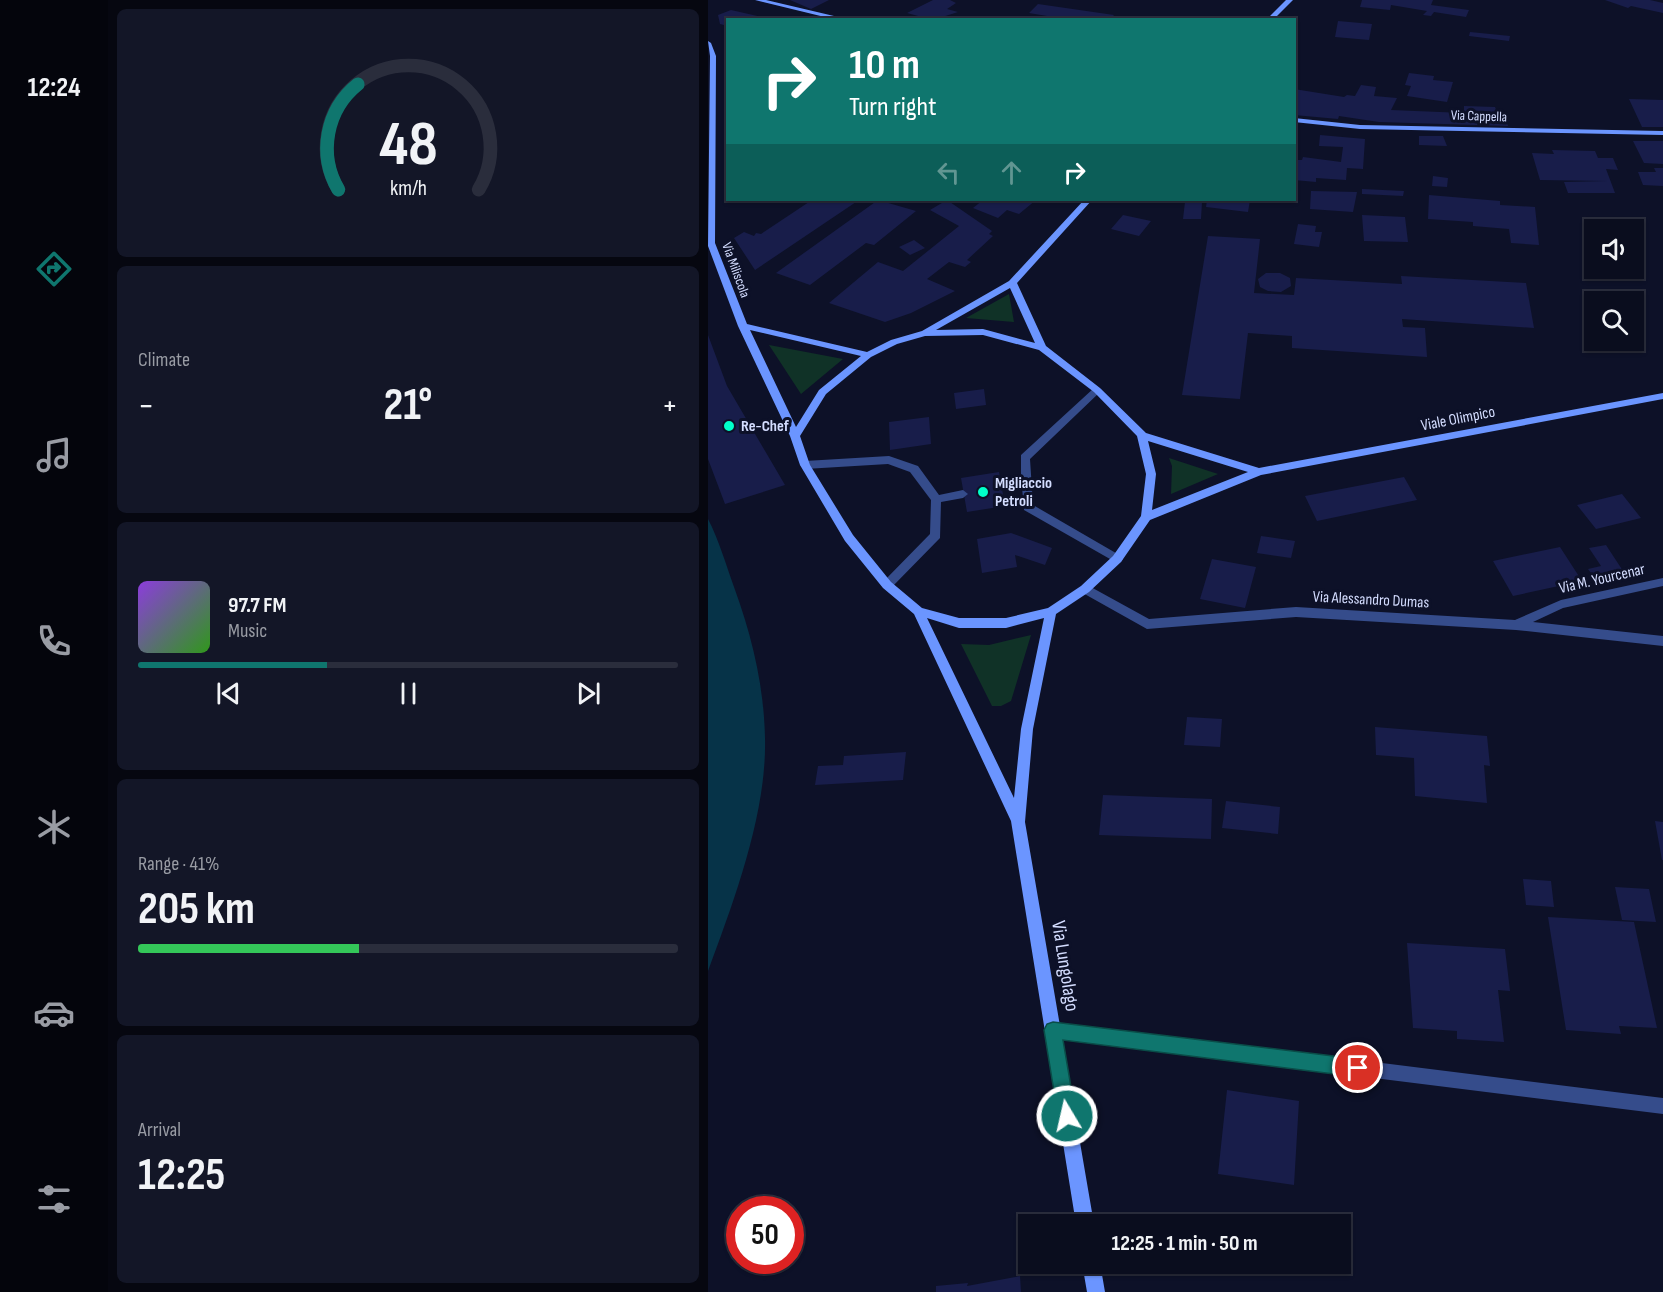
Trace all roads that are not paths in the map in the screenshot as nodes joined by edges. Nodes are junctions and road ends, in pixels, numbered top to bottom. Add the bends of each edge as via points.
1 (758, 0) edge
2 (1290, 0) edge
3 (839, 18) edge
4 (1271, 18) edge
5 (708, 43) edge
6 (1296, 120) edge
7 (1663, 134) edge
8 (1087, 201) edge
9 (1012, 283) junction
10 (743, 326) junction
11 (925, 333) junction
12 (1042, 348) junction
13 (868, 355) junction
14 (1096, 390) junction
15 (1663, 396) edge
16 (1142, 435) junction
17 (795, 436) junction
18 (805, 465) junction
19 (1259, 472) junction
20 (1026, 483) junction
21 (1003, 487) dead end
22 (963, 494) dead end
23 (936, 499) junction
24 (1146, 517) junction
25 (1117, 560) junction
26 (1663, 582) edge
27 (887, 585) junction
28 (1085, 589) junction
29 (918, 611) junction
30 (1051, 612) junction
31 (1516, 625) junction
32 (1663, 641) edge
33 (1018, 822) junction
34 (1053, 1030) junction
35 (1663, 1106) edge
36 (1083, 1214) edge
37 (1093, 1274) edge
38 (1096, 1292) edge

1 - 3 main road
2 - 4 main road
5 - 10 main road, Via Miliscola via 713,56 711,243
6 - 7 main road, Via Cappella via 1360,127
8 - 9 main road
9 - 11 main road
9 - 12 main road
10 - 13 main road
10 - 17 main road, Via Miliscola
11 - 12 main road via 983,332
11 - 13 main road
12 - 14 main road
13 - 17 main road via 822,392
14 - 16 main road
14 - 20 street via 1024,458
15 - 19 main road, Viale Olimpico
16 - 19 main road, Viale Olimpico
16 - 24 main road via 1151,474
17 - 18 main road, Via Miliscola
18 - 23 street via 889,460 914,469
18 - 27 main road, Via Miliscola via 849,538
19 - 24 main road, Viale Olimpico
20 - 21 street
20 - 25 street via 1028,507
22 - 23 street
23 - 27 street via 936,535
24 - 25 main road
25 - 28 main road
26 - 31 street, Via M. Yourcenar via 1561,604
27 - 29 main road, Via Miliscola
28 - 30 main road
28 - 31 street, Via Alessandro Dumas via 1147,624 1296,612
29 - 30 main road via 959,622 983,623 1006,623
29 - 33 main road, Via Lungolago
30 - 33 main road, Via Lungolago via 1027,729
31 - 32 street, Via Alessandro Dumas
33 - 34 main road, Via Lungolago
34 - 35 street
34 - 36 main road, Via Lungolago
37 - 38 main road

